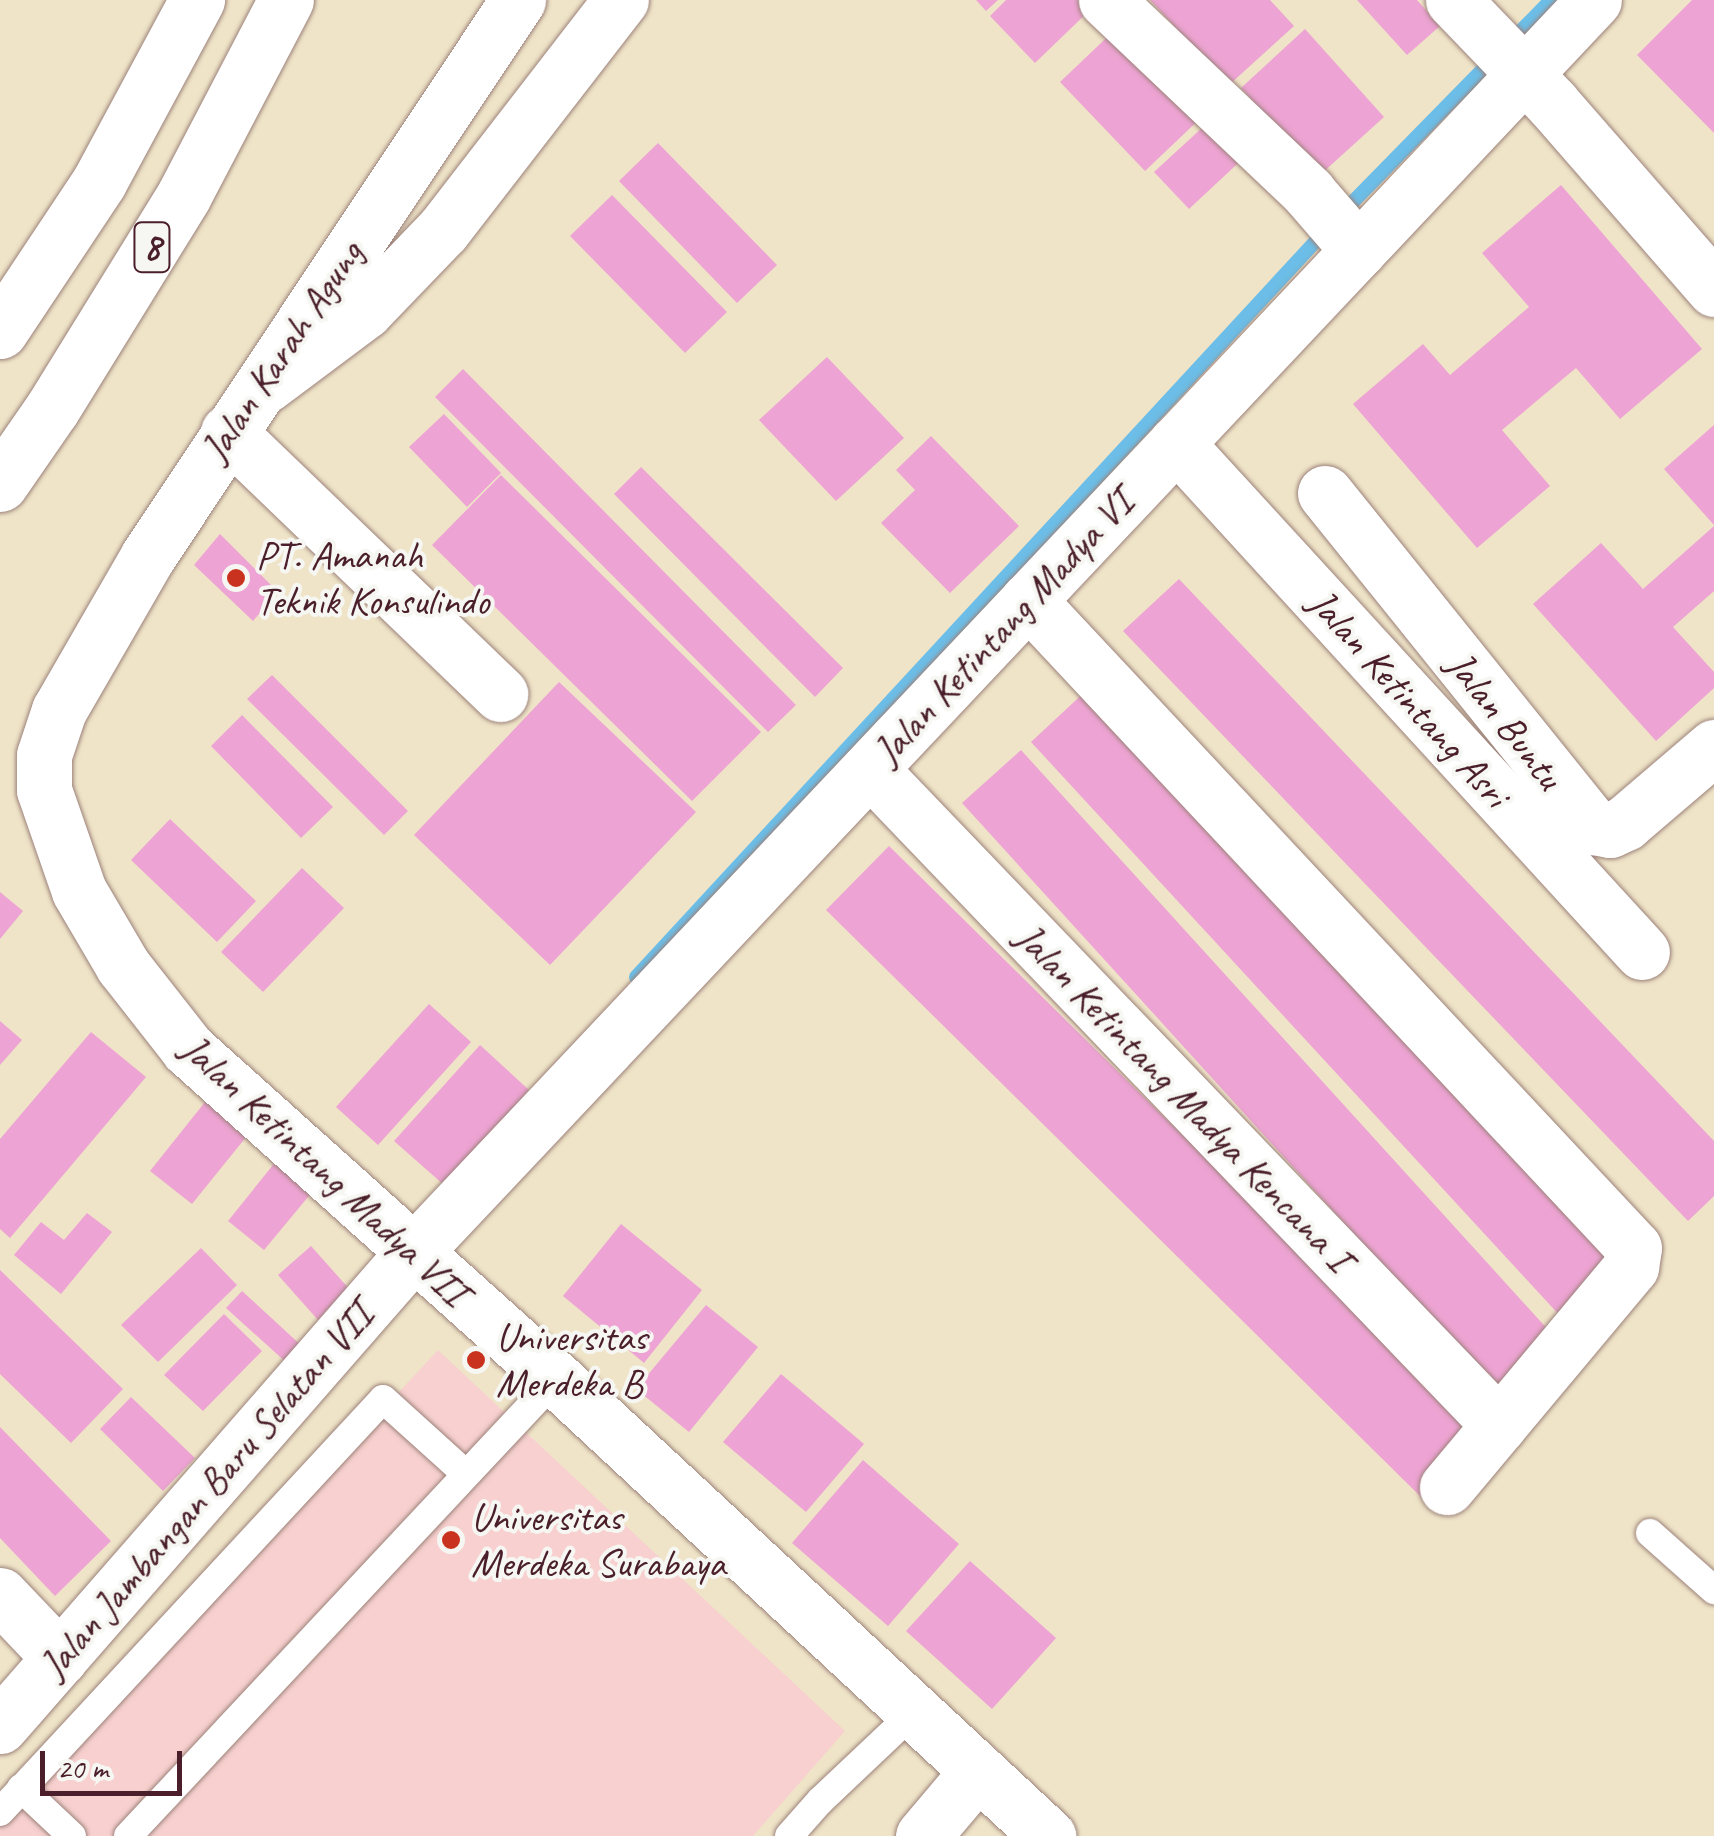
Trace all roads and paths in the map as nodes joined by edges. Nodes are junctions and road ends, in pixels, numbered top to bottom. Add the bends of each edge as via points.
1 (197, 0) edge
2 (286, 0) edge
3 (518, 0) edge
4 (620, 0) edge
5 (1106, 0) edge
6 (1594, 0) edge
7 (1490, 38) edge
8 (1334, 222) junction
9 (1714, 289) edge
10 (0, 332) edge
11 (240, 414) junction
12 (1176, 443) junction
13 (0, 484) edge
14 (1326, 493) dead end
15 (1028, 600) junction
16 (500, 694) dead end
17 (58, 710) joint
18 (1714, 747) edge
19 (870, 769) junction
20 (1642, 952) dead end
21 (395, 1239) junction
22 (556, 1380) junction
23 (1499, 1424) junction
24 (465, 1473) junction
25 (1448, 1487) dead end
26 (1650, 1533) dead end
27 (1714, 1590) edge
28 (33, 1630) edge
29 (914, 1712) junction
30 (0, 1726) edge
31 (978, 1771) junction
32 (21, 1788) junction
33 (0, 1812) edge
34 (72, 1836) edge
35 (128, 1836) edge
36 (789, 1836) edge
37 (923, 1836) edge
38 (1048, 1836) edge

1 - 10 main road, 8 via 99,182
2 - 13 main road, 8 via 184,196
3 - 11 main road, Jalan Karah Agung
4 - 11 main road via 443,230 364,311
5 - 8 main road
6 - 7 main road, Jalan Ketintang Madya VI
7 - 8 main road, Jalan Ketintang Madya VI
7 - 9 main road
8 - 12 main road, Jalan Ketintang Madya VI
11 - 16 main road
11 - 17 main road, Jalan Karah Agung
12 - 15 main road, Jalan Ketintang Madya VI
12 - 20 main road, Jalan Ketintang Asri
14 - 18 main road, Jalan Buntu via 1594,827 1610,830 1625,823
15 - 19 main road, Jalan Ketintang Madya VI
15 - 23 main road via 1634,1248 1631,1267
17 - 21 main road, Jalan Ketintang Madya VII via 44,755 44,790 79,891 123,966 188,1049
19 - 21 main road, Jalan Ketintang Madya VI
19 - 23 main road, Jalan Ketintang Madya Kencana I
21 - 22 main road, Jalan Ketintang Madya VII
21 - 28 main road, Jalan Jambangan Baru Selatan VII
22 - 24 lane
22 - 29 main road, Jalan Ketintang Madya VII
23 - 25 main road
24 - 32 lane via 383,1398
24 - 35 lane
26 - 27 lane
28 - 30 main road, Jalan Jambangan Baru Selatan VII
29 - 31 main road, Jalan Ketintang Madya VII
29 - 36 lane
31 - 37 main road
31 - 38 main road, Jalan Ketintang Madya VII
32 - 33 lane
32 - 34 lane

